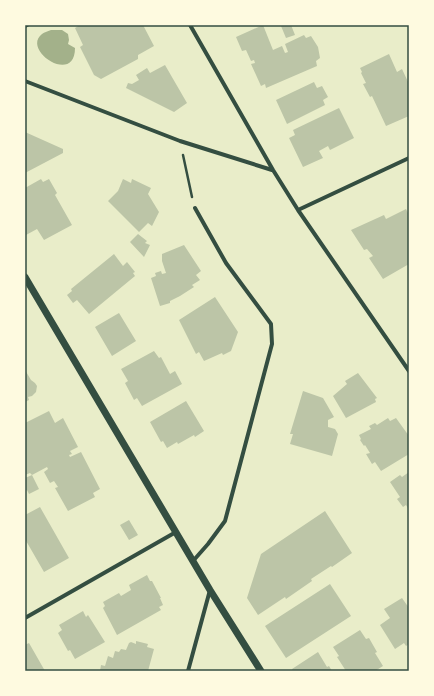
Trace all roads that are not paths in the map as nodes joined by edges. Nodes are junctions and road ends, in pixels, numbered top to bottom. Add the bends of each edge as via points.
1 (190, 25) edge
2 (25, 81) edge
3 (409, 158) edge
4 (272, 170) junction
5 (195, 208) road end
6 (298, 210) junction
7 (25, 277) edge
8 (409, 371) edge
9 (176, 532) junction
10 (193, 561) junction
11 (210, 590) junction
12 (25, 618) edge
13 (188, 671) edge
14 (261, 671) edge

1 - 4 street
2 - 4 street via 180,141
3 - 6 street
4 - 6 street
5 - 10 street via 226,263 271,324 272,344 225,521
6 - 8 street
7 - 9 street
9 - 10 street
9 - 12 street
10 - 11 street
11 - 13 street
11 - 14 street

